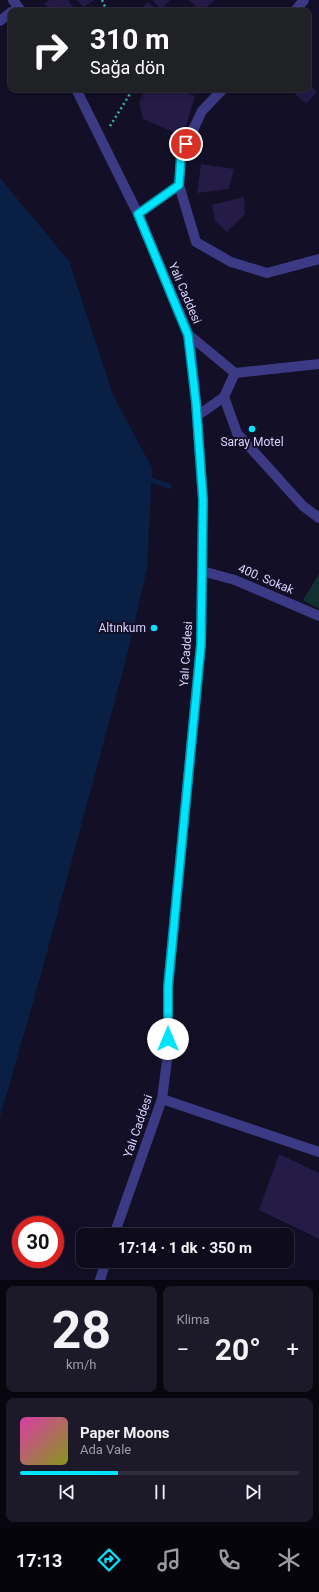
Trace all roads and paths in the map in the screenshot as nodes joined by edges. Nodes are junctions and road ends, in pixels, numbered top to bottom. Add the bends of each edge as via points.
1 (304, 0) edge
2 (297, 8) edge
3 (8, 14) edge
4 (0, 21) edge
5 (77, 92) edge
6 (131, 92) edge
7 (220, 92) edge
8 (100, 141) junction
9 (179, 185) junction
10 (138, 214) junction
11 (319, 259) edge
12 (188, 335) junction
13 (319, 364) edge
14 (235, 373) junction
15 (224, 397) junction
16 (198, 416) junction
17 (319, 518) edge
18 (202, 571) junction
19 (319, 616) edge
20 (162, 1099) junction
21 (319, 1152) edge
22 (116, 1228) edge
23 (104, 1268) edge
24 (100, 1280) edge

1 - 2 street
3 - 4 street
5 - 8 street, Yalı Caddesi
6 - 8 path
7 - 9 street via 202,111 181,155
8 - 10 street, Yalı Caddesi
9 - 10 street
9 - 11 street via 196,242 231,262 267,273
10 - 12 street, Yalı Caddesi
12 - 14 street
12 - 16 street, Yalı Caddesi
13 - 14 street
14 - 15 street
15 - 16 street
15 - 17 street via 238,433 303,506
16 - 18 street, Yalı Caddesi via 203,500
18 - 19 street, 400. Sokak via 235,580
18 - 20 street, Yalı Caddesi via 201,644 168,987 168,1052
20 - 21 street
20 - 22 street, Yalı Caddesi
23 - 24 street

